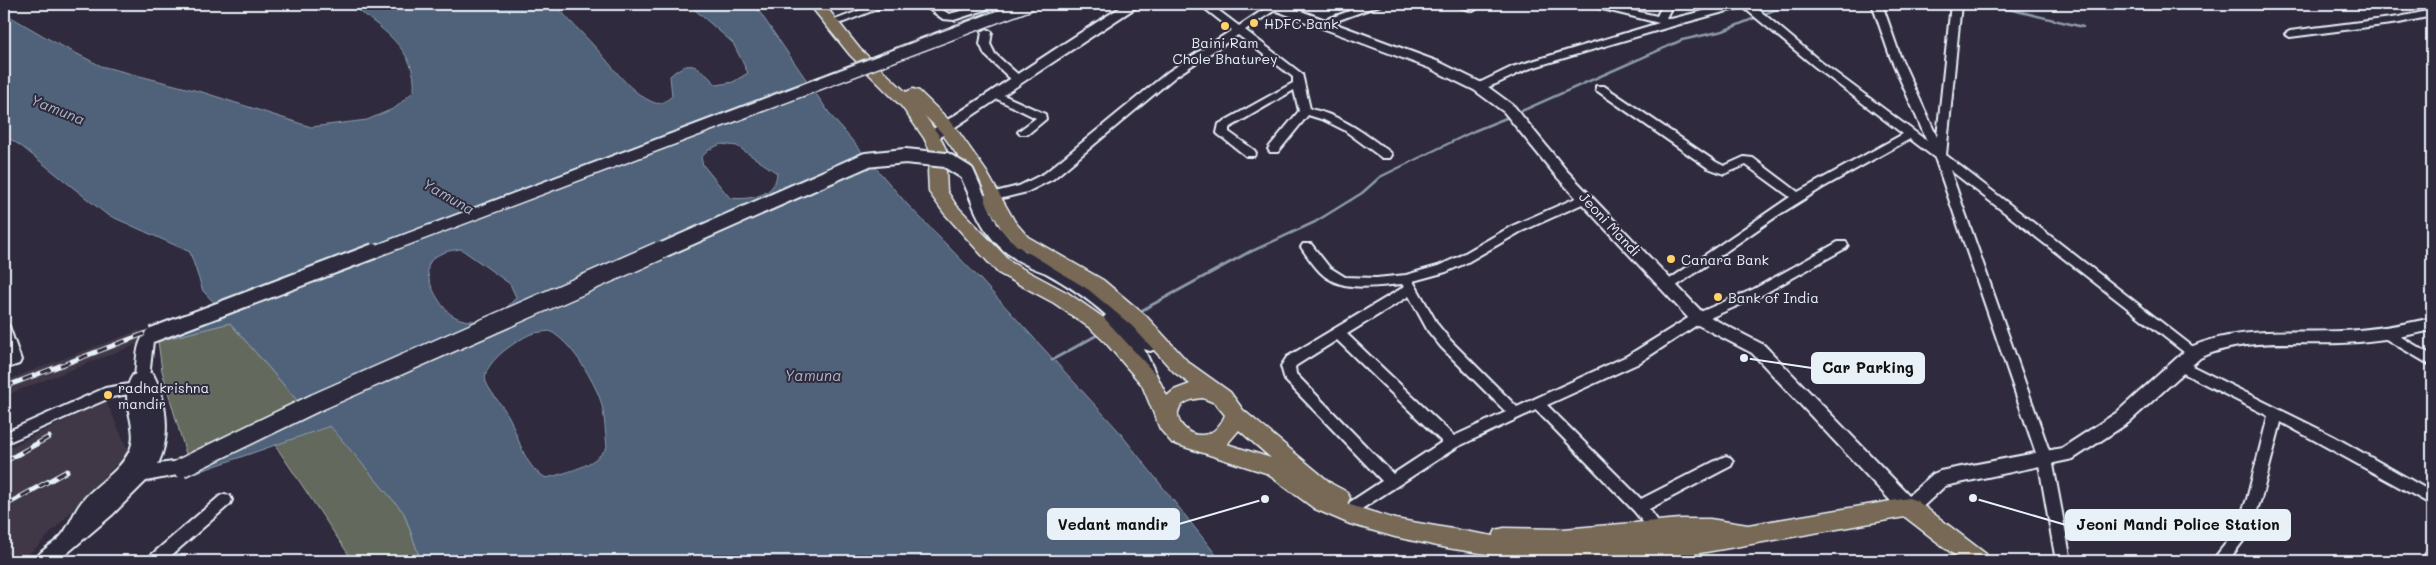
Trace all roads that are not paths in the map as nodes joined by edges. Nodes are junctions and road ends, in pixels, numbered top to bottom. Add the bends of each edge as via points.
1 (816, 4) edge
2 (829, 4) edge
3 (885, 4) edge
4 (927, 4) edge
5 (998, 4) edge
6 (1031, 4) edge
7 (1135, 4) edge
8 (1204, 4) edge
9 (1378, 4) edge
10 (1456, 4) edge
11 (1593, 4) edge
12 (1668, 4) edge
13 (1742, 4) edge
14 (1746, 4) edge
15 (1877, 4) edge
16 (1956, 4) edge
17 (1273, 5) edge
18 (1618, 6) edge
19 (1473, 8) dead end
20 (2432, 13) edge
21 (840, 20) junction
22 (1324, 22) junction
23 (1665, 22) junction
24 (1240, 30) junction
25 (987, 32) dead end
26 (2290, 34) dead end
27 (1018, 80) junction
28 (1298, 84) junction
29 (1479, 87) junction
30 (1600, 88) dead end
31 (997, 95) junction
32 (1305, 111) junction
33 (939, 132) junction
34 (1024, 132) dead end
35 (1909, 136) junction
36 (1274, 149) dead end
37 (1250, 153) dead end
38 (1386, 155) dead end
39 (1940, 157) junction
40 (1797, 197) junction
41 (984, 198) junction
42 (1584, 198) junction
43 (1842, 245) dead end
44 (1308, 246) dead end
45 (1408, 284) junction
46 (1668, 286) junction
47 (1698, 318) junction
48 (1118, 322) junction
49 (2432, 324) edge
50 (4, 329) edge
51 (2384, 332) junction
52 (1339, 334) junction
53 (2194, 353) junction
54 (2432, 361) edge
55 (4, 364) edge
56 (2180, 365) junction
57 (138, 383) junction
58 (1214, 392) junction
59 (1538, 404) junction
60 (2276, 413) junction
61 (1516, 414) junction
62 (1235, 416) junction
63 (1167, 418) junction
64 (4, 439) edge
65 (1200, 443) junction
66 (1452, 443) junction
67 (2045, 459) junction
68 (1726, 462) dead end
69 (131, 475) junction
70 (1391, 481) junction
71 (2432, 499) edge
72 (225, 500) dead end
73 (1355, 506) junction
74 (1909, 507) junction
75 (1639, 508) junction
76 (1656, 528) junction
77 (1753, 535) junction
78 (2432, 557) edge
79 (45, 561) edge
80 (155, 561) edge
81 (1978, 561) edge
82 (2064, 561) edge
83 (2219, 561) edge
84 (2428, 561) edge

1 - 33 main road via 855,52
2 - 21 main road
3 - 21 street
4 - 5 street via 947,17
6 - 57 street, bridge via 152,335 147,339
7 - 27 main road
8 - 24 street
9 - 22 street
10 - 19 street
11 - 18 street
12 - 23 street
13 - 23 street
14 - 35 street
15 - 39 street via 1895,56
16 - 39 street
17 - 22 main road, Jeoni Mandi
17 - 24 street
18 - 23 street
20 - 26 street
21 - 33 main road
22 - 29 main road, Jeoni Mandi via 1434,65
23 - 29 street via 1516,69
24 - 28 street via 1298,76
24 - 41 street via 1172,74 1049,176 1023,189
25 - 27 street via 985,44 990,55
27 - 31 main road
28 - 32 street
28 - 37 street via 1223,126 1224,133
29 - 42 main road, Jeoni Mandi via 1509,109 1520,126
30 - 40 street via 1712,165 1724,170 1749,161
31 - 33 main road
31 - 34 street via 1040,116 1041,119
32 - 36 street
32 - 38 street via 1319,113 1346,126
33 - 41 main road via 977,171
33 - 48 main road via 938,192 1006,268 1061,298
35 - 39 street
35 - 40 street
39 - 53 street via 2102,286
39 - 67 street
40 - 46 street
41 - 48 main road via 1022,241 1096,284
41 - 48 main road via 985,220 996,236
41 - 69 main road, bridge via 968,174 950,162 926,156 896,155 866,160 315,403 181,468
42 - 45 street
42 - 46 main road, Jeoni Mandi
43 - 47 street via 1758,292
44 - 45 street via 1325,270 1342,282
45 - 52 street
45 - 61 street via 1446,344
46 - 47 main road, Jeoni Mandi
47 - 59 street via 1632,360
47 - 74 main road, Jeoni Mandi via 1758,349
48 - 58 main road
48 - 63 main road
49 - 51 main road
50 - 55 street via 14,360
51 - 53 main road via 2342,337 2239,340 2206,345
51 - 54 street
52 - 66 street
52 - 70 street via 1292,361 1288,372
53 - 56 main road
56 - 60 street
56 - 67 main road via 2122,418 2067,454
57 - 64 street
57 - 69 main road via 134,394 148,424
58 - 62 main road via 1224,396
58 - 63 main road via 1192,391 1182,395 1173,401
59 - 61 street
59 - 75 street
60 - 71 street
60 - 83 street via 2254,500 2240,536
61 - 66 street
62 - 65 main road via 1228,433
62 - 73 main road via 1324,490
63 - 65 main road via 1170,429 1177,436
65 - 77 main road via 1273,467 1323,503 1350,515 1447,539 1562,556 1624,553
66 - 70 street
67 - 74 main road via 1940,479
67 - 82 street
68 - 75 street
69 - 79 main road via 97,517
70 - 73 street
72 - 80 street
73 - 76 main road via 1427,526 1518,538 1559,540
74 - 77 main road
74 - 81 main road
75 - 76 street
76 - 77 main road via 1708,526
78 - 84 street

